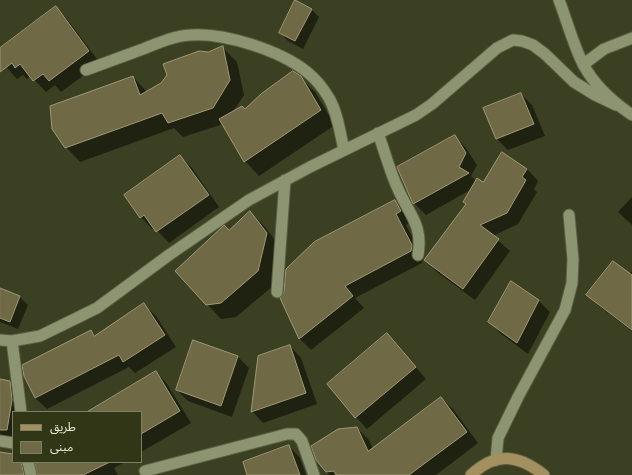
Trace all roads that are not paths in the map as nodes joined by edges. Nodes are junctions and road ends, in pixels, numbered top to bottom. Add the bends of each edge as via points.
1 (558, 0) edge
2 (632, 38) edge
3 (584, 64) junction
4 (86, 70) dead end
5 (616, 104) junction
6 (632, 115) edge
7 (378, 133) junction
8 (344, 150) junction
9 (285, 180) junction
10 (569, 215) dead end
11 (418, 255) dead end
12 (277, 292) dead end
13 (0, 340) edge
14 (12, 341) junction
15 (21, 411) edge
16 (0, 441) edge
17 (12, 443) edge
18 (496, 460) junction
19 (28, 463) edge
20 (145, 471) dead end
21 (30, 475) edge
22 (314, 475) edge
23 (471, 475) edge
24 (544, 475) edge

1 - 3 street
2 - 3 street via 604,49
3 - 5 street via 598,85
4 - 8 street via 155,44 190,35 211,36 249,44 284,57 318,82 334,109
5 - 6 street
5 - 7 street via 574,82 533,45 513,40 497,48 432,104 400,124
7 - 8 street
7 - 11 street via 399,191 415,220 420,243
8 - 9 street
9 - 12 street
9 - 14 street via 249,200 168,255 97,308 40,336
10 - 18 street via 573,259 572,283 565,310 498,438
13 - 14 street
14 - 15 street
16 - 17 street
18 - 23 main road
18 - 24 main road via 518,459
19 - 21 street
20 - 22 street via 287,434 296,434 302,441

